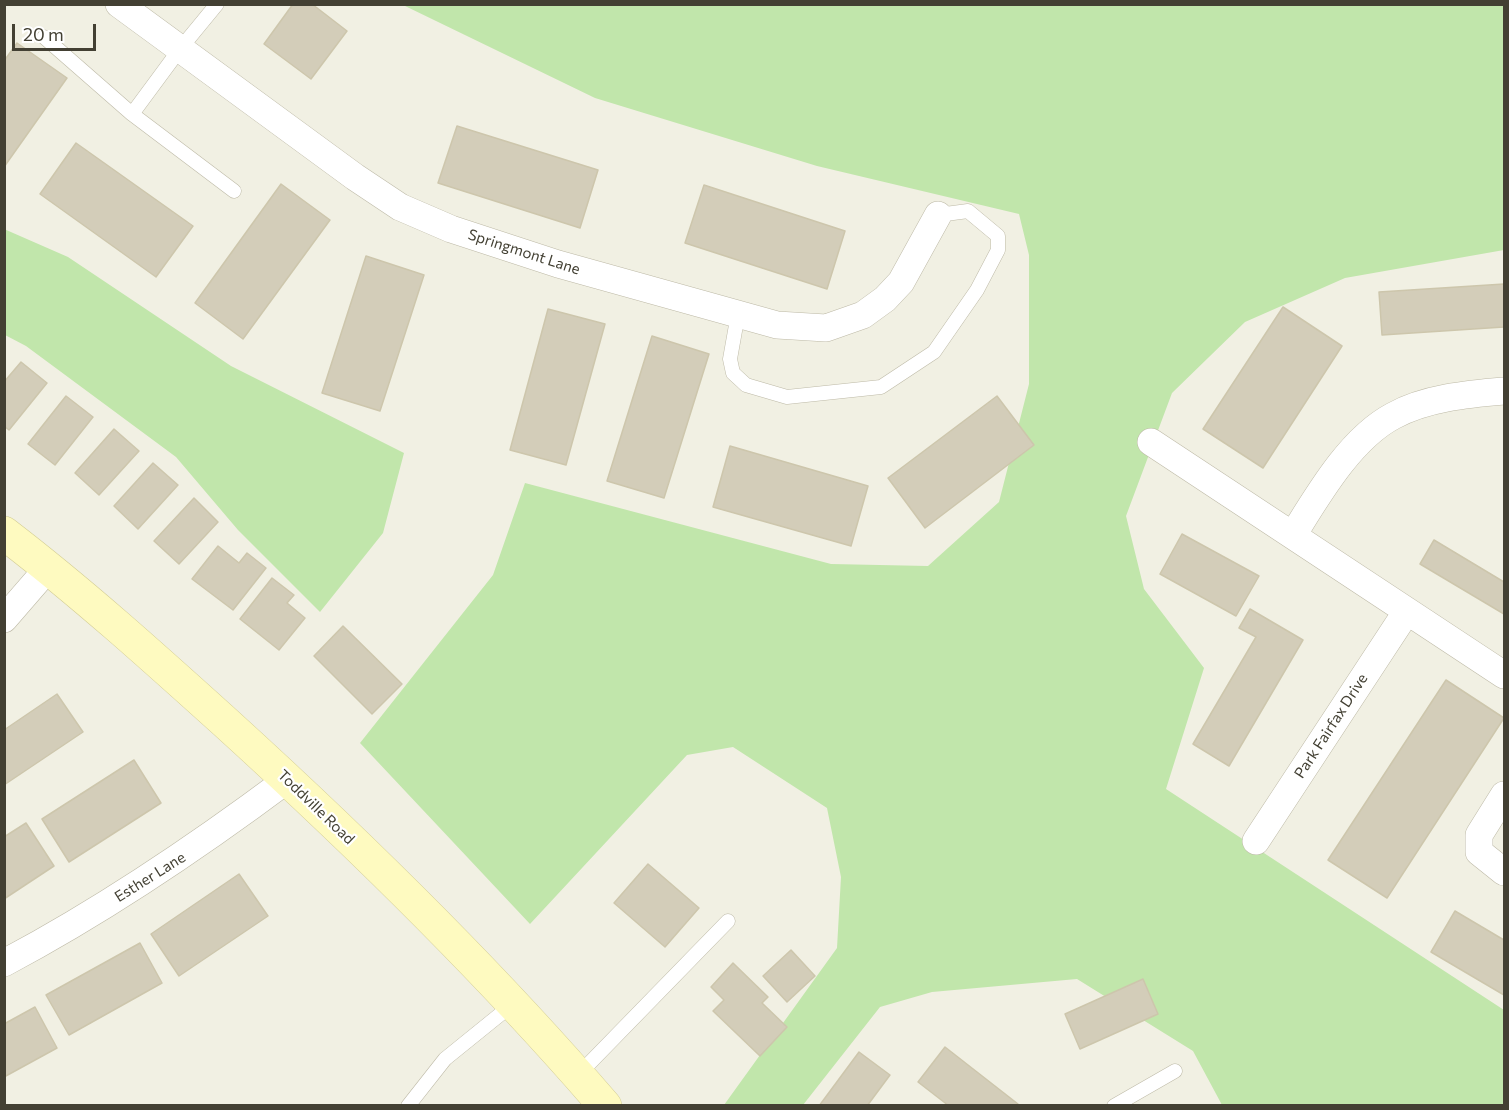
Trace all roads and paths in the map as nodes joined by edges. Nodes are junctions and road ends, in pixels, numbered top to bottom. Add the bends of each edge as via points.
1 (119, 4) edge
2 (217, 4) edge
3 (44, 37) dead end
4 (180, 49) junction
5 (132, 114) junction
6 (234, 191) dead end
7 (938, 215) joint
8 (738, 314) junction
9 (1504, 391) edge
10 (1151, 442) dead end
11 (4, 533) edge
12 (1293, 535) junction
13 (49, 567) junction
14 (1407, 610) junction
15 (4, 619) edge
16 (1504, 675) edge
17 (288, 779) junction
18 (1504, 795) edge
19 (1256, 841) dead end
20 (1504, 872) edge
21 (728, 921) dead end
22 (4, 963) edge
23 (513, 1004) junction
24 (1175, 1071) dead end
25 (578, 1075) junction
26 (408, 1106) edge
27 (605, 1106) edge
28 (1114, 1106) edge

1 - 4 street, Springmont Lane
2 - 4 lane
3 - 5 lane
4 - 5 lane
4 - 8 street, Springmont Lane via 400,207 451,229 558,264
5 - 6 lane
7 - 8 street, Springmont Lane via 901,282 863,315 826,328 777,325
7 - 8 lane via 968,211 998,236 999,250 934,352 881,387 787,397 746,385 733,373 730,359
9 - 12 street via 1460,396 1392,416 1358,444 1323,487
10 - 12 street
11 - 13 street, Toddville Road
12 - 14 street
13 - 15 street
13 - 17 street, Toddville Road
14 - 16 street
14 - 19 street, Park Fairfax Drive
17 - 22 street, Esther Lane via 206,842 66,930
17 - 23 street, Toddville Road
18 - 20 street via 1479,835 1479,852
21 - 25 lane
23 - 25 street, Toddville Road
23 - 26 lane via 445,1059
24 - 28 lane
25 - 27 street, Toddville Road

